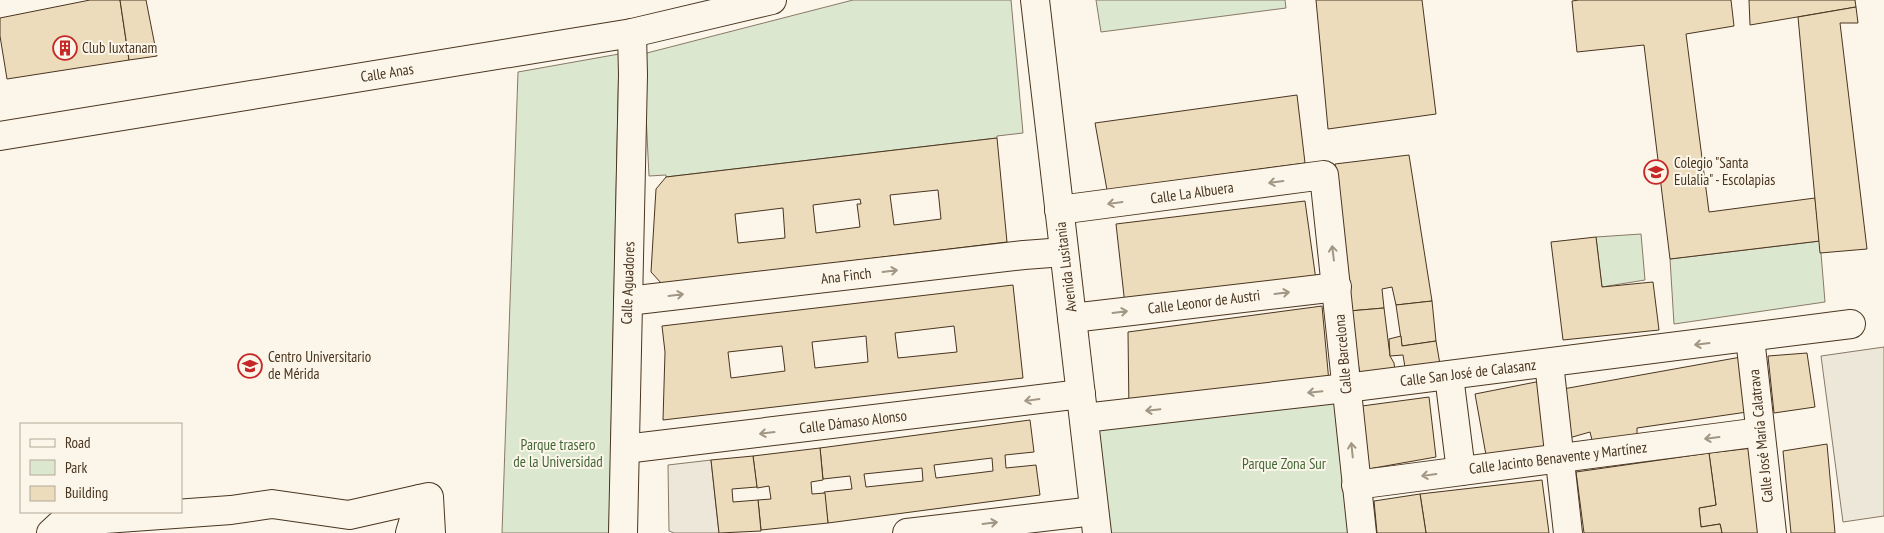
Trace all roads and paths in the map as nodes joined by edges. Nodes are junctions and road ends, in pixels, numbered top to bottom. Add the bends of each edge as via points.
1 (772, 0) edge
2 (1035, 0) edge
3 (632, 33) junction
4 (0, 136) edge
5 (1324, 175) joint
6 (1059, 210) junction
7 (1064, 252) junction
8 (1337, 287) junction
9 (628, 301) junction
10 (1072, 318) junction
11 (1851, 324) dead end
12 (1750, 338) junction
13 (1549, 363) junction
14 (1449, 376) junction
15 (1346, 388) junction
16 (1082, 406) junction
17 (1760, 432) junction
18 (625, 449) junction
19 (1560, 458) junction
20 (1461, 471) junction
21 (1356, 485) junction
22 (420, 499) junction
23 (1096, 522) edge
24 (51, 533) edge
25 (410, 533) edge
26 (431, 533) edge
27 (623, 533) edge
28 (907, 533) edge
29 (1362, 533) edge
30 (1568, 533) edge
31 (1772, 533) edge

1 - 3 street, Calle Anas
2 - 6 street, Avenida Lusitania
3 - 4 street, Calle Anas
3 - 9 street, Calle Aguadores
5 -> 6 street, Calle La Albuera
8 -> 5 street, Calle Barcelona
6 - 7 street, Avenida Lusitania
9 -> 7 street, Ana Finch
7 - 10 street, Avenida Lusitania
10 -> 8 street, Calle Leonor de Austri
8 - 15 street, Calle Barcelona
9 - 18 street, Calle Aguadores
10 - 16 street, Avenida Lusitania
11 - 12 street, Calle San José de Calasanz
12 -> 13 street, Calle San José de Calasanz
12 - 17 street, Calle José María Calatrava
13 - 14 street, Calle San José de Calasanz
13 - 19 street
14 - 15 street, Calle San José de Calasanz
14 - 20 street
15 -> 16 street, Calle San José de Calasanz
21 -> 15 street, Calle Barcelona
16 -> 18 street, Calle Dámaso Alonso
16 - 23 street, Avenida Lusitania
17 -> 19 street, Calle Jacinto Benavente y Martínez
17 - 31 street, Calle José María Calatrava
18 - 27 street, Calle Aguadores
19 - 20 street, Calle Jacinto Benavente y Martínez
19 - 30 street
20 -> 21 street, Calle Jacinto Benavente y Martínez
21 - 29 street, Calle Barcelona
22 - 24 street via 349,514 272,504 63,522
22 - 25 street
22 - 26 street via 429,497
28 -> 23 street

